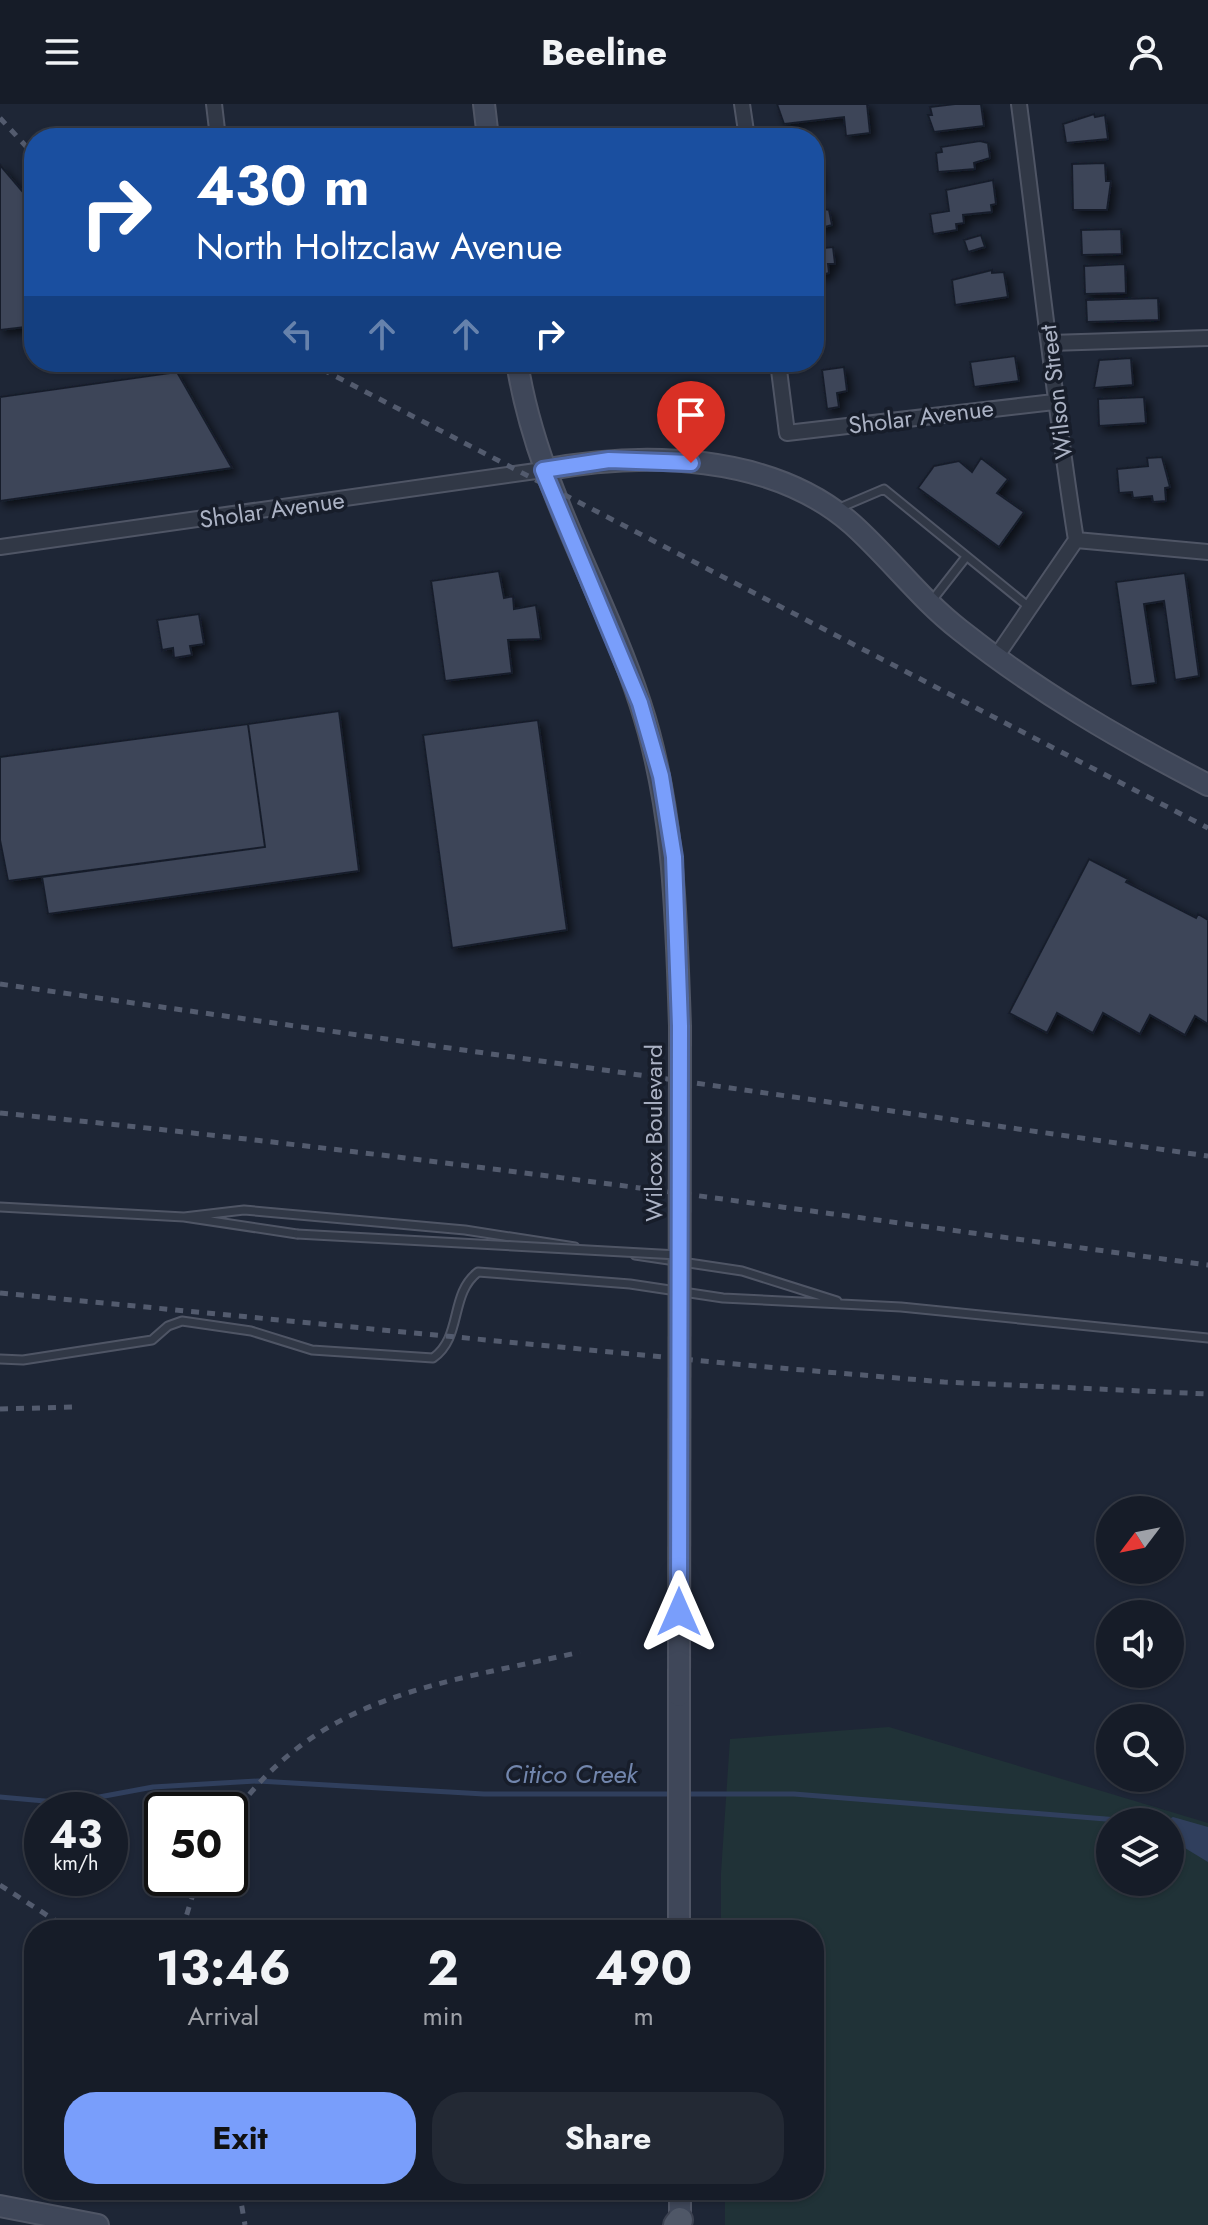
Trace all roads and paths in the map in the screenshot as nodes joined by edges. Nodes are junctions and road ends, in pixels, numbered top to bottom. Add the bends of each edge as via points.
1 (214, 104) edge
2 (484, 104) edge
3 (742, 104) edge
4 (1019, 104) edge
5 (217, 128) edge
6 (487, 128) edge
7 (746, 128) edge
8 (1208, 338) edge
9 (1050, 343) junction
10 (519, 372) edge
11 (779, 372) edge
12 (1054, 402) junction
13 (543, 470) junction
14 (834, 510) junction
15 (1076, 540) junction
16 (0, 547) edge
17 (1208, 552) edge
18 (966, 557) junction
19 (929, 605) junction
20 (1029, 607) junction
21 (996, 657) junction
22 (1208, 785) edge
23 (0, 1207) edge
24 (184, 1217) junction
25 (680, 1255) junction
26 (851, 1305) junction
27 (1208, 1338) edge
28 (0, 1359) edge
29 (679, 1920) edge
30 (680, 2200) edge
31 (0, 2206) edge
32 (58, 2220) edge
33 (679, 2223) edge
34 (98, 2225) edge

1 - 5 street
2 - 6 main road
3 - 7 street
4 - 9 street, Wilson Street
8 - 9 street
9 - 12 street, Wilson Street
10 - 13 main road, Wilcox Boulevard
11 - 12 street, Sholar Avenue via 787,433
12 - 15 street, Wilson Street
13 - 14 main road via 641,459 708,465 786,486
13 - 16 street, Sholar Avenue
13 - 25 main road, Wilcox Boulevard, bridge via 614,633 661,776 674,857
14 - 18 lane via 884,489
14 - 19 main road
15 - 17 street
15 - 20 street
18 - 19 lane
18 - 20 lane
19 - 21 main road
20 - 21 street
21 - 22 main road via 1111,734
23 - 24 lane
24 - 25 lane, bridge via 297,1234
24 - 26 lane via 244,1210 465,1230 742,1271
25 - 29 main road, Wilcox Boulevard, bridge
26 - 27 lane
26 - 28 lane via 723,1298 630,1284 478,1272 462,1292 452,1337 433,1358 312,1350 251,1331 182,1321 152,1340
30 - 33 main road
31 - 32 main road
32 - 34 main road

